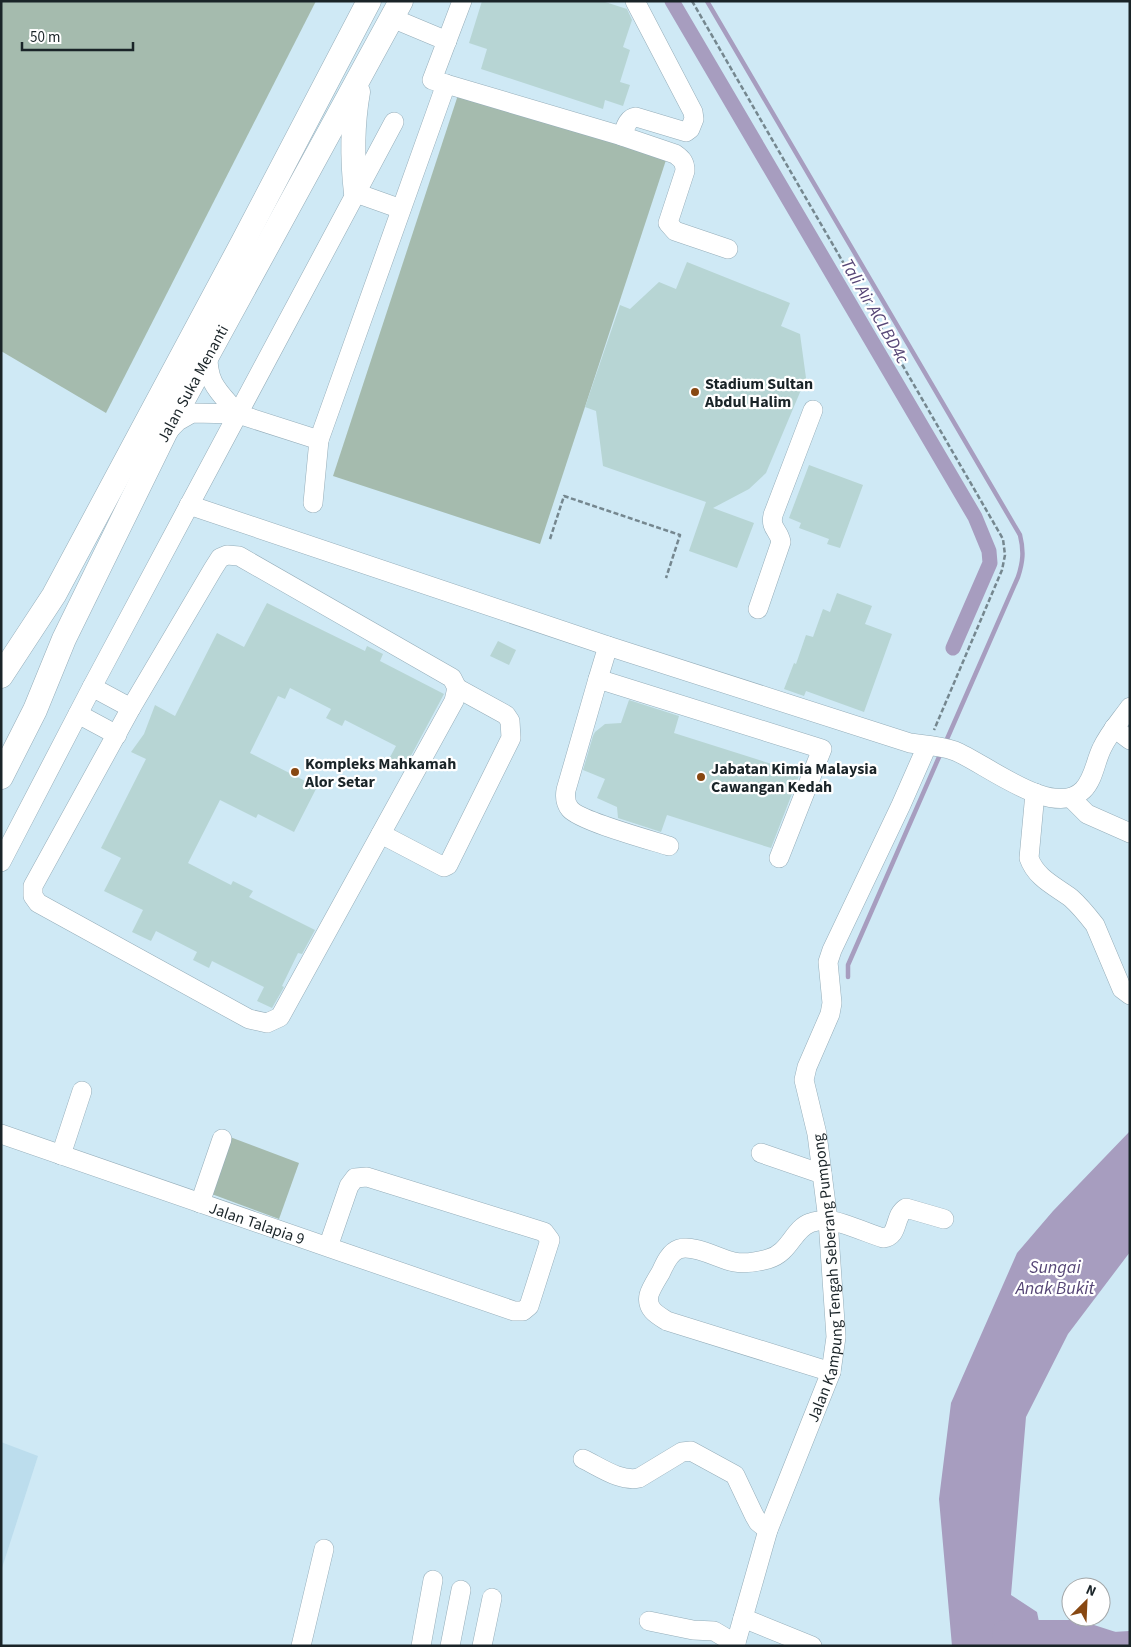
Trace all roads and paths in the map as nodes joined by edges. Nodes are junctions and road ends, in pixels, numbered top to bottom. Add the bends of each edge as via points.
1 (369, 1) edge
2 (462, 1) edge
3 (635, 1) edge
4 (692, 1) edge
5 (397, 10) edge
6 (447, 41) junction
7 (365, 68) junction
8 (446, 84) junction
9 (394, 122) dead end
10 (622, 136) junction
11 (356, 193) junction
12 (401, 209) junction
13 (728, 249) dead end
14 (208, 353) junction
15 (813, 410) dead end
16 (238, 414) junction
17 (166, 433) junction
18 (319, 440) junction
19 (313, 503) dead end
20 (189, 505) junction
21 (550, 539) dead end
22 (666, 578) dead end
23 (758, 609) dead end
24 (608, 646) junction
25 (1, 676) edge
26 (598, 679) junction
27 (92, 687) junction
28 (457, 688) junction
29 (1130, 707) edge
30 (132, 708) junction
31 (78, 714) junction
32 (1114, 728) junction
33 (117, 735) junction
34 (1130, 740) edge
35 (927, 746) junction
36 (3, 770) edge
37 (1035, 793) junction
38 (1070, 798) junction
39 (1130, 832) edge
40 (381, 834) junction
41 (669, 846) dead end
42 (779, 858) dead end
43 (1, 862) edge
44 (1130, 995) edge
45 (82, 1091) dead end
46 (1, 1134) edge
47 (222, 1139) dead end
48 (761, 1153) dead end
49 (61, 1155) junction
50 (822, 1174) junction
51 (200, 1203) junction
52 (944, 1219) dead end
53 (828, 1220) junction
54 (328, 1247) junction
55 (831, 1372) junction
56 (583, 1459) dead end
57 (768, 1530) junction
58 (324, 1549) dead end
59 (433, 1580) dead end
60 (461, 1590) dead end
61 (492, 1598) dead end
62 (743, 1618) junction
63 (649, 1620) dead end
64 (736, 1645) edge
65 (300, 1646) edge
66 (421, 1646) edge
67 (450, 1646) edge
68 (482, 1646) edge
69 (812, 1646) edge

1 - 25 main road, Jalan Suka Menanti via 58,587
2 - 6 street
3 - 10 street via 694,119 690,130 680,132 636,117 628,121
4 - 35 path via 1003,539 1005,555 1002,570
5 - 6 street
5 - 7 main road, Jalan Suka Menanti
6 - 8 street via 432,80
7 - 11 main road via 352,133
7 - 14 main road, Jalan Suka Menanti
8 - 10 street
8 - 12 street
9 - 11 street
10 - 13 street via 681,158 685,171 668,223 675,231
11 - 12 street
11 - 16 street
12 - 18 street
14 - 16 street via 210,379
14 - 17 main road, Jalan Suka Menanti
15 - 23 street via 773,514 772,524 781,542
16 - 17 street via 192,413
16 - 18 street
16 - 20 street
17 - 36 main road, Jalan Suka Menanti via 64,639 35,710
18 - 19 street
20 - 24 street
20 - 27 street
21 - 22 path via 564,496 680,535
24 - 26 street
24 - 35 street
26 - 41 street via 566,790 569,808 585,818
26 - 42 street via 822,749
27 - 30 street
27 - 31 street
28 - 30 street via 452,678 238,556 227,555 220,558 213,569
28 - 40 street via 454,701
28 - 40 street via 506,715 511,738 448,865 444,867
29 - 32 street
30 - 33 street
31 - 33 street
31 - 43 street
32 - 34 street
32 - 38 street via 1100,751 1091,779
33 - 40 street via 32,886 33,896 38,903 249,1019 267,1023 280,1017
35 - 37 street via 955,751
35 - 50 street, Jalan Kampung Tengah Seberang Pumpong via 828,962 830,1014 804,1080 817,1134
37 - 38 street via 1056,799
37 - 44 street via 1029,858 1032,867 1089,917 1122,989
38 - 39 street via 1087,814
45 - 49 street
46 - 49 street, Jalan Talapia 9
47 - 51 street
48 - 50 street
49 - 51 street, Jalan Talapia 9
50 - 53 street, Jalan Kampung Tengah Seberang Pumpong
51 - 54 street, Jalan Talapia 9
52 - 53 street via 906,1208 900,1214 892,1235 883,1238
53 - 55 street, Jalan Kampung Tengah Seberang Pumpong via 836,1337
53 - 55 street via 802,1228 785,1250 776,1256 752,1262 735,1262 689,1247 680,1248 667,1260 649,1304 652,1311 667,1321
54 - 54 street, Jalan Talapia 9 via 514,1311 523,1311 529,1306 550,1240 544,1232 367,1177 355,1178 349,1186
55 - 57 street, Jalan Kampung Tengah Seberang Pumpong
56 - 57 street via 632,1479 682,1452 692,1451 735,1475 758,1522
57 - 62 street, Jalan Kampung Tengah Seberang Pumpong
58 - 65 street
59 - 66 street
60 - 67 street
61 - 68 street
62 - 64 street, Jalan Kampung Tengah Seberang Pumpong
62 - 69 street
63 - 64 street via 714,1631

